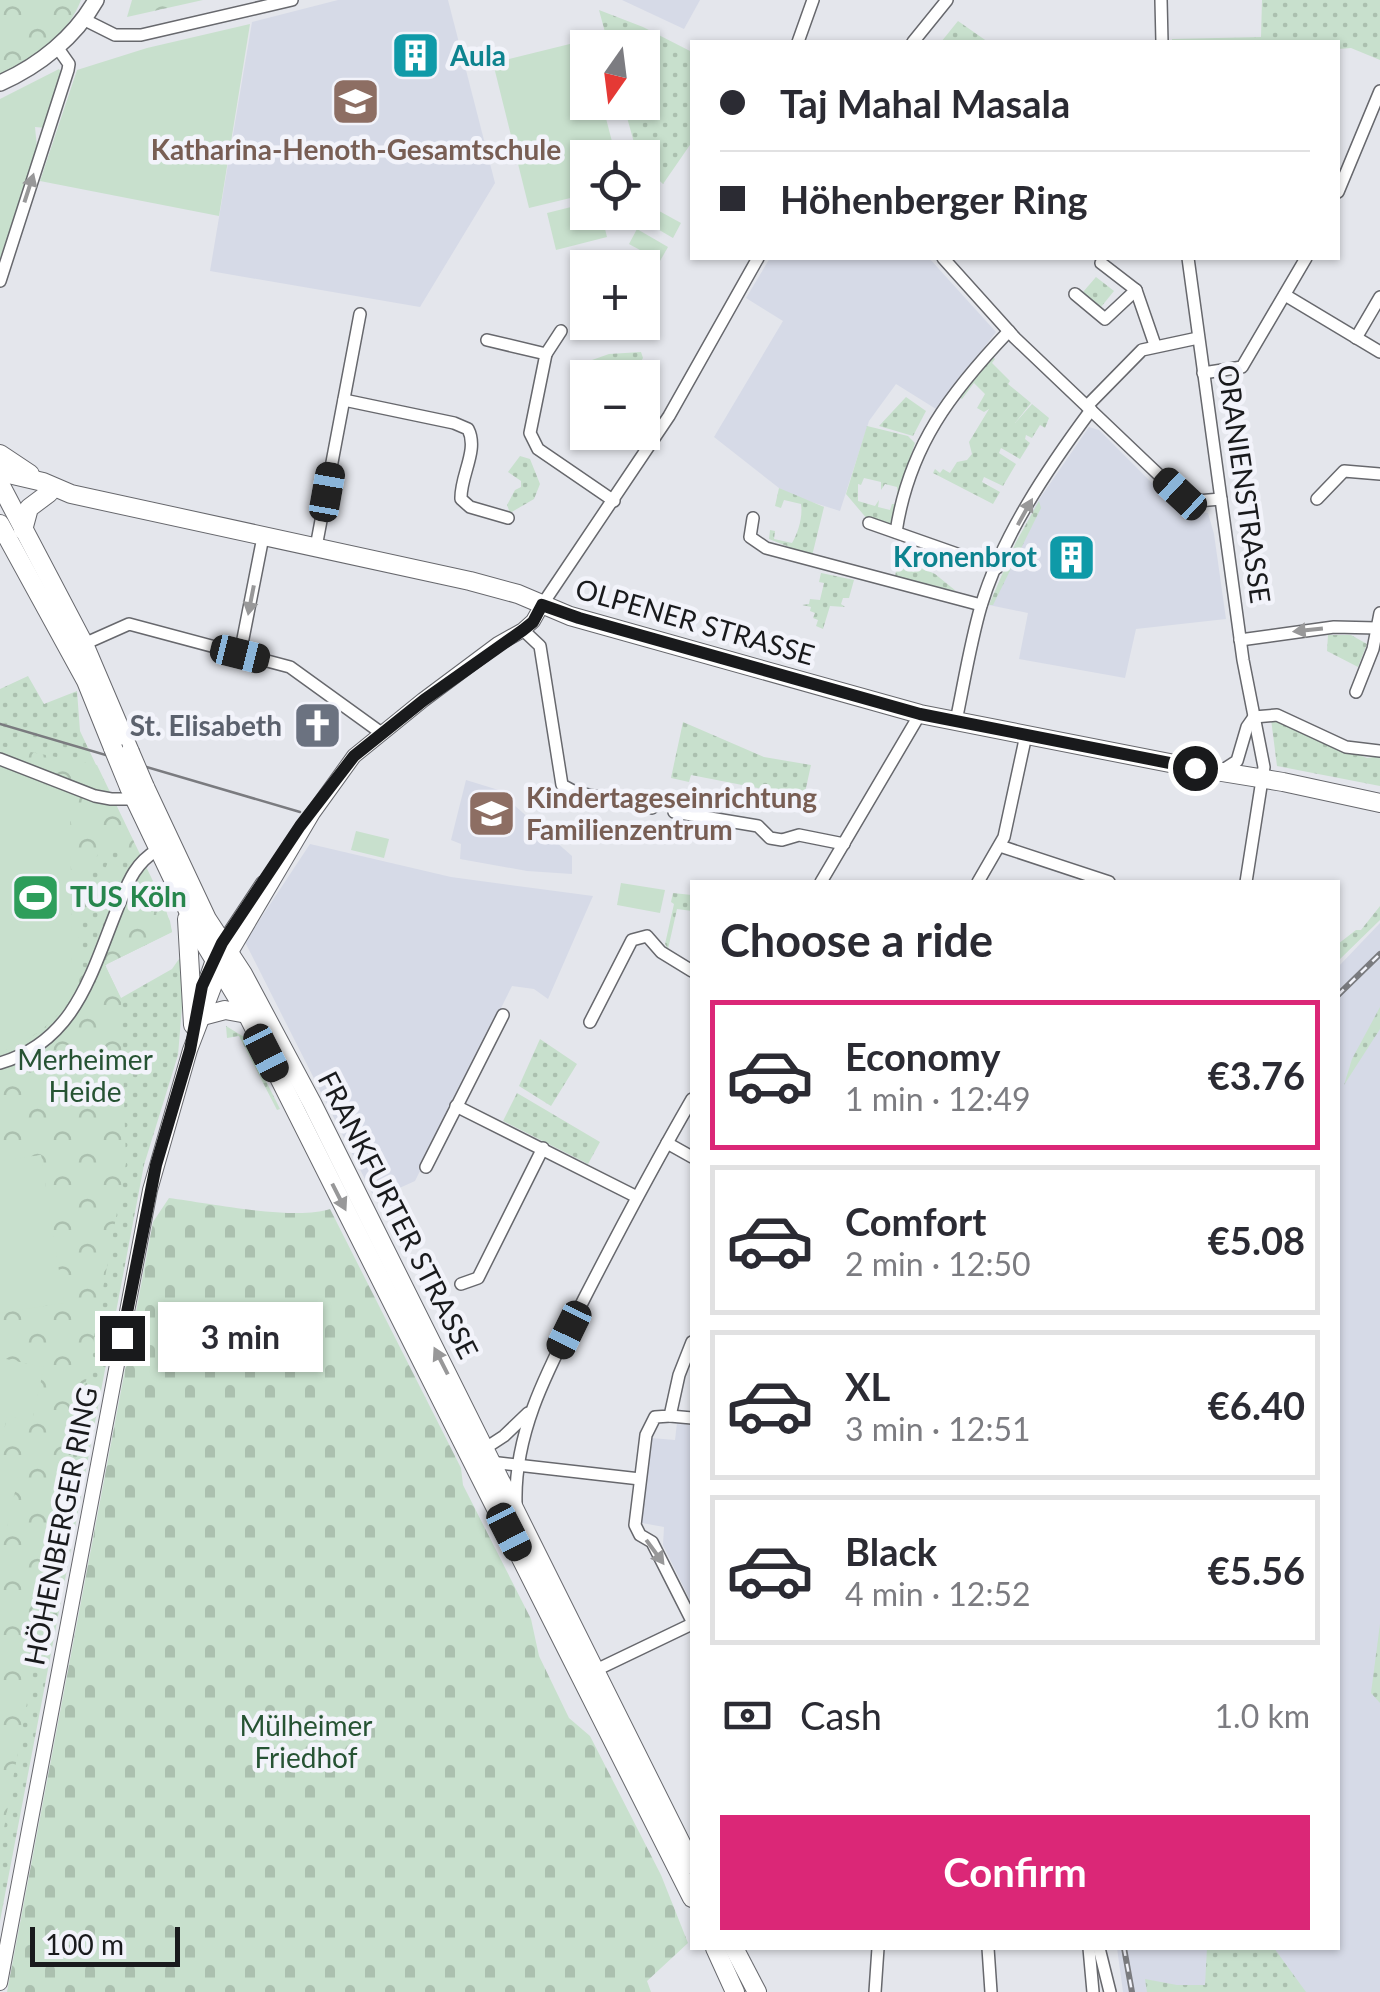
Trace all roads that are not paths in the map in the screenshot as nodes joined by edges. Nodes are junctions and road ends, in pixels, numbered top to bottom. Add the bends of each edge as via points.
1 (96, 0) edge
2 (292, 0) edge
3 (812, 0) edge
4 (948, 0) edge
5 (1161, 0) edge
6 (83, 19) junction
7 (799, 40) edge
8 (915, 40) edge
9 (1162, 40) edge
10 (57, 47) junction
11 (0, 83) edge
12 (1380, 91) edge
13 (1376, 113) edge
14 (1340, 188) edge
15 (757, 260) edge
16 (948, 260) edge
17 (1188, 260) edge
18 (1305, 260) edge
19 (1101, 263) dead end
20 (0, 281) edge
21 (1136, 290) junction
22 (1075, 294) dead end
23 (1285, 295) junction
24 (1380, 296) edge
25 (360, 314) dead end
26 (562, 330) dead end
27 (1009, 331) junction
28 (1198, 338) junction
29 (1356, 338) junction
30 (487, 340) dead end
31 (1155, 345) junction
32 (1380, 352) edge
33 (546, 354) junction
34 (1203, 373) junction
35 (344, 400) junction
36 (1089, 408) junction
37 (0, 454) edge
38 (0, 472) edge
39 (1380, 474) edge
40 (0, 483) edge
41 (46, 488) junction
42 (1221, 499) junction
43 (1317, 499) dead end
44 (614, 501) junction
45 (508, 518) dead end
46 (754, 518) dead end
47 (0, 524) edge
48 (869, 524) dead end
49 (23, 530) junction
50 (896, 532) junction
51 (0, 536) edge
52 (263, 537) junction
53 (316, 547) junction
54 (22, 566) junction
55 (996, 568) junction
56 (981, 604) junction
57 (542, 605) junction
58 (1380, 613) edge
59 (1377, 628) junction
60 (523, 630) junction
61 (1240, 640) junction
62 (84, 644) junction
63 (240, 654) junction
64 (1356, 692) dead end
65 (920, 714) junction
66 (1254, 716) junction
67 (956, 721) junction
68 (380, 732) junction
69 (1026, 735) junction
70 (121, 750) junction
71 (1380, 751) edge
72 (0, 760) edge
73 (1215, 770) junction
74 (1263, 779) junction
75 (139, 793) junction
76 (1380, 803) edge
77 (652, 808) dead end
78 (674, 812) dead end
79 (844, 844) junction
80 (1000, 846) junction
81 (158, 850) junction
82 (822, 880) edge
83 (979, 880) edge
84 (1103, 880) edge
85 (1246, 880) edge
86 (186, 908) junction
87 (222, 955) junction
88 (690, 970) edge
89 (247, 1014) junction
90 (503, 1014) dead end
91 (200, 1020) junction
92 (590, 1022) dead end
93 (0, 1063) edge
94 (690, 1103) edge
95 (303, 1106) junction
96 (456, 1106) junction
97 (667, 1143) junction
98 (543, 1148) junction
99 (690, 1155) edge
100 (426, 1167) dead end
101 (638, 1198) junction
102 (461, 1284) dead end
103 (690, 1347) edge
104 (531, 1410) junction
105 (670, 1416) junction
106 (690, 1418) edge
107 (482, 1456) junction
108 (517, 1465) junction
109 (640, 1480) junction
110 (516, 1516) junction
111 (690, 1618) edge
112 (690, 1623) edge
113 (594, 1671) junction
114 (690, 1861) edge
115 (690, 1894) edge
116 (716, 1950) edge
117 (735, 1950) edge
118 (878, 1950) edge
119 (988, 1950) edge
120 (1089, 1950) edge
121 (1100, 1950) edge
122 (2, 1964) edge
123 (0, 1983) edge
124 (735, 1992) edge
125 (757, 1992) edge
126 (875, 1992) edge
127 (992, 1992) edge
128 (1094, 1992) edge
129 (1110, 1992) edge

1 - 6 main road
2 - 6 street via 141,35 114,35
3 - 7 street
4 - 8 street
5 - 9 street
6 - 10 main road
10 - 11 main road
20 -> 10 street via 68,70
12 - 13 street
13 - 14 street
15 - 44 street
16 - 27 street
17 - 28 street, ORANIENSTRASSE
18 - 23 street
19 - 21 street
21 - 22 street via 1105,319
21 - 31 street
23 - 29 street
23 - 34 street via 1242,367
24 - 29 street
25 - 35 street
26 - 33 street
27 - 36 street
27 - 50 street via 930,428
28 - 31 street
28 - 34 street, ORANIENSTRASSE
29 - 32 street
30 - 33 street
31 - 36 street via 1132,358
33 - 44 street via 530,433 538,449
34 - 42 street, ORANIENSTRASSE
35 - 45 street via 468,430 472,444 461,499
35 - 53 street
36 - 42 street via 1182,496
55 -> 36 street
37 - 41 main road
38 - 41 main road, OLPENER STRASSE
39 - 43 street via 1344,472
40 - 41 main road
40 - 49 main road, FRANKFURTER STRASSE
41 - 49 main road via 29,508
41 - 52 main road, OLPENER STRASSE
42 - 61 street, ORANIENSTRASSE
44 - 57 street
46 - 56 street via 751,538 773,551
47 - 54 main road, FRANKFURTER STRASSE
48 - 50 street
49 - 62 main road, FRANKFURTER STRASSE
50 - 55 street
51 - 54 main road
52 - 53 main road, OLPENER STRASSE
52 -> 63 street
53 - 57 main road, OLPENER STRASSE via 414,566
54 - 70 main road, FRANKFURTER STRASSE
55 - 56 street
56 - 67 street
57 - 60 street
57 - 65 main road, OLPENER STRASSE
58 - 59 street
59 -> 61 street
59 - 64 street
60 - 68 street, HÖHENBERGER RING
60 - 77 street via 540,646 562,784
61 - 66 street, ORANIENSTRASSE
62 - 63 street via 129,624
62 - 70 main road, FRANKFURTER STRASSE
63 - 68 street via 300,672
65 - 67 main road, OLPENER STRASSE
65 - 79 street
66 - 71 street via 1276,715 1346,747
66 - 73 street via 1236,763
66 - 74 street, ORANIENSTRASSE
67 - 69 main road, OLPENER STRASSE
68 - 87 street, HÖHENBERGER RING via 300,826
69 - 73 main road, OLPENER STRASSE
69 - 80 street
70 - 75 main road, FRANKFURTER STRASSE, bridge
72 - 75 street via 111,800
73 - 74 main road, OLPENER STRASSE
74 - 76 main road, OLPENER STRASSE
74 - 85 street, ORANIENSTRASSE
75 - 81 main road, FRANKFURTER STRASSE
75 - 87 main road, FRANKFURTER STRASSE
78 - 79 street via 758,826 770,838 799,835
79 - 82 street
80 - 83 street
80 - 84 street
81 - 86 main road, FRANKFURTER STRASSE
81 - 93 street via 135,867 68,1020 32,1051
86 - 87 main road, FRANKFURTER STRASSE
86 - 91 main road
87 - 89 main road, FRANKFURTER STRASSE
87 - 91 street, HÖHENBERGER RING via 202,986
87 - 95 main road, FRANKFURTER STRASSE
88 - 92 street via 648,936 632,940
89 - 91 main road via 224,1010
89 - 95 main road, FRANKFURTER STRASSE
90 - 96 street
91 - 122 street, HÖHENBERGER RING via 150,1190
94 - 97 street
95 - 107 main road, FRANKFURTER STRASSE
96 - 98 street
96 - 100 street
97 - 99 street
97 - 101 street
98 - 101 street
98 - 102 street via 478,1278
101 - 104 street
103 - 105 street
104 - 107 street
104 - 108 street
105 - 106 street
105 - 109 street via 655,1417 646,1435
107 - 108 street
107 - 110 main road, FRANKFURTER STRASSE
107 - 115 main road, FRANKFURTER STRASSE
108 - 109 street
108 - 110 street
109 -> 111 street via 635,1524 652,1542
110 - 113 main road, FRANKFURTER STRASSE
112 - 113 street
113 - 114 main road, FRANKFURTER STRASSE
116 - 124 main road
117 - 125 main road
118 - 126 street
119 - 127 street
120 - 128 street
121 - 129 street
122 - 123 street, HÖHENBERGER RING

